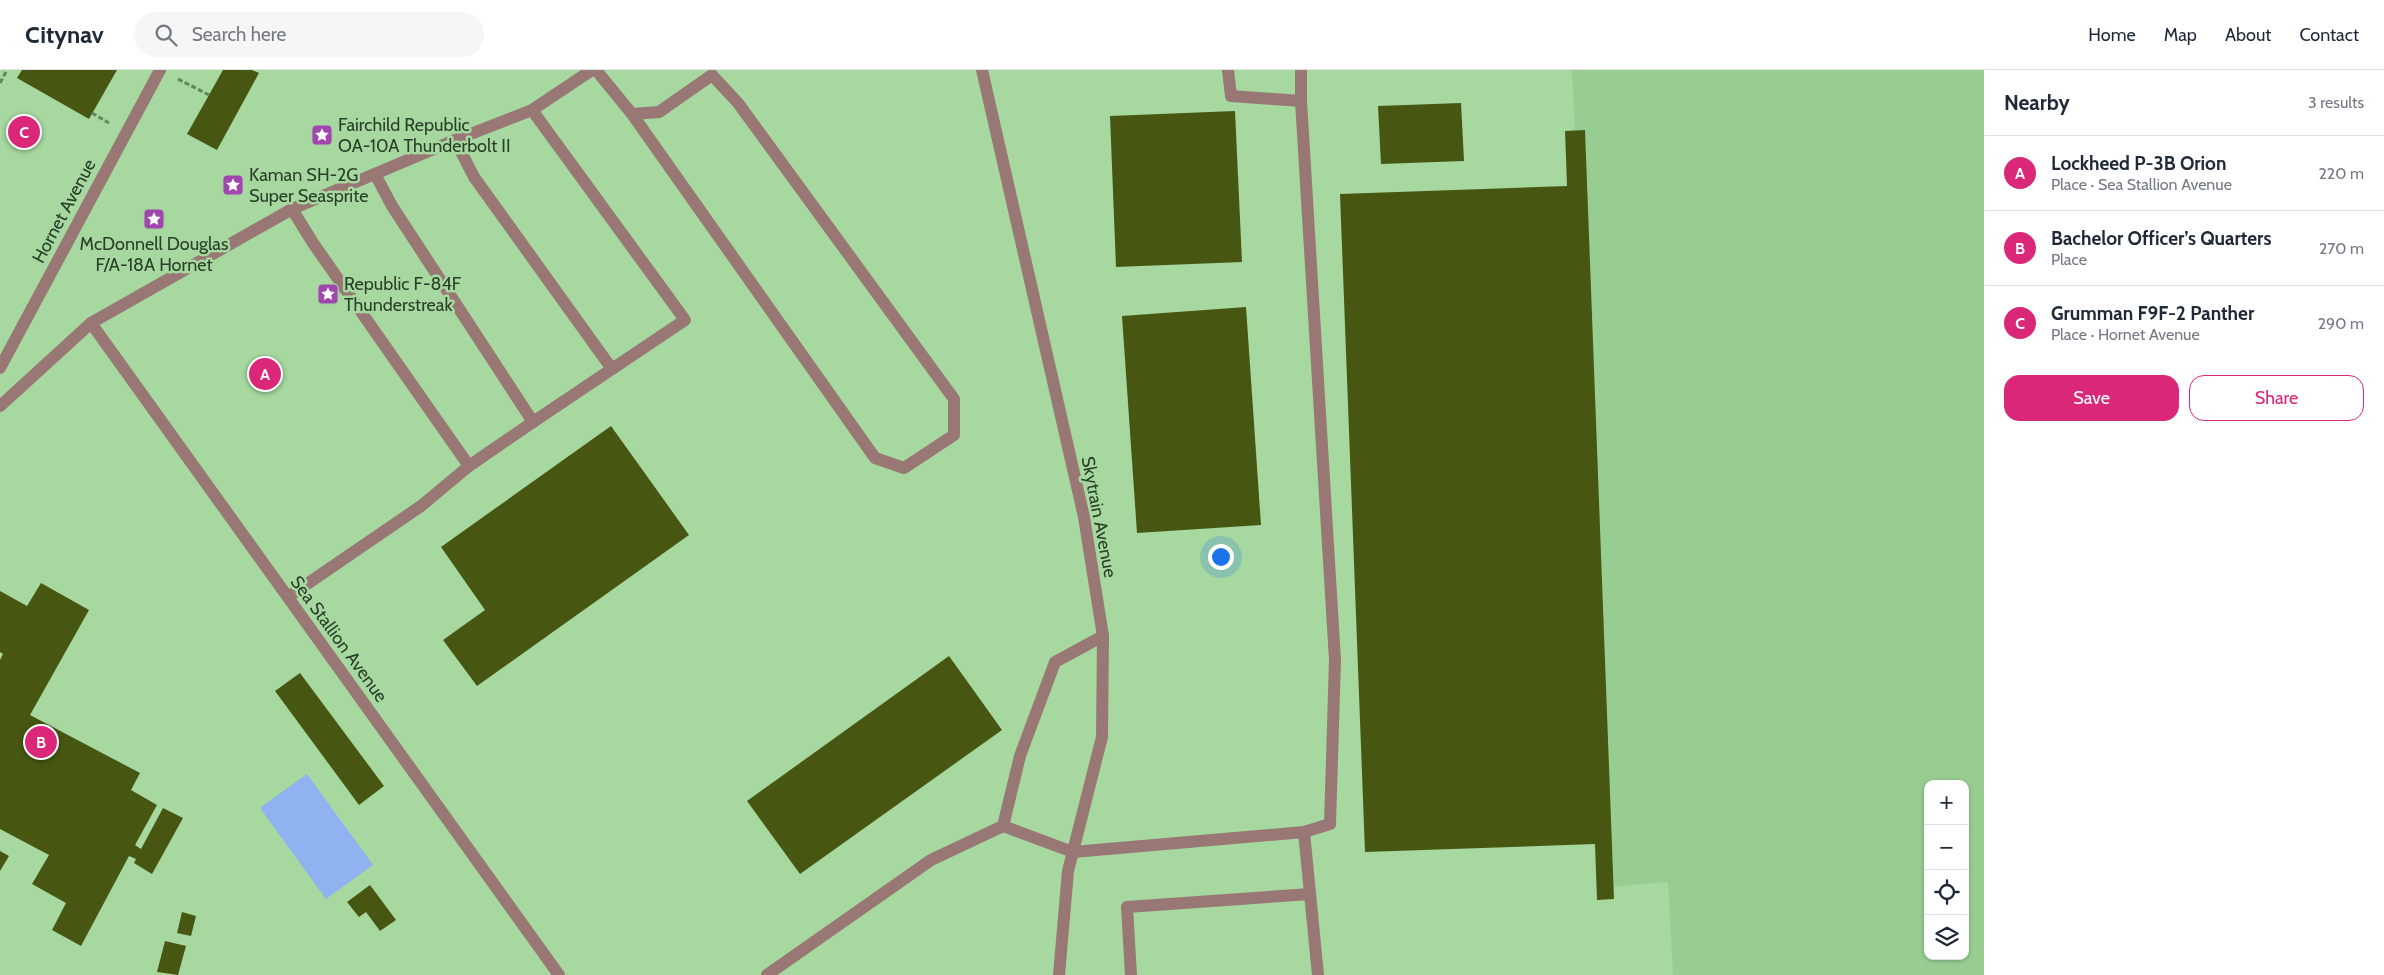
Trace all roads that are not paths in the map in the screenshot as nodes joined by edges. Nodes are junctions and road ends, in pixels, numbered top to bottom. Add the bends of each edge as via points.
1 (160, 70) edge
2 (592, 70) edge
3 (596, 70) edge
4 (982, 70) edge
5 (1228, 70) edge
6 (1301, 70) edge
7 (1302, 101) junction
8 (532, 110) junction
9 (632, 114) junction
10 (456, 140) junction
11 (375, 174) junction
12 (292, 209) junction
13 (91, 323) junction
14 (0, 368) edge
15 (612, 369) junction
16 (0, 406) edge
17 (533, 422) junction
18 (469, 466) junction
19 (288, 598) junction
20 (1103, 636) junction
21 (1004, 826) junction
22 (1304, 832) junction
23 (1073, 852) junction
24 (1310, 894) junction
25 (560, 975) edge
26 (767, 975) edge
27 (1059, 975) edge
28 (1131, 975) edge
29 (1318, 975) edge

1 - 14 street, Hornet Avenue
2 - 8 street
3 - 9 street
4 - 20 street, Skytrain Avenue via 1084,517
5 - 7 street via 1231,96
6 - 7 street
7 - 22 street via 1335,660 1330,824
8 - 10 street
8 - 15 street via 685,320
9 - 9 street via 659,112 712,75 738,103 954,399 954,435 904,468 876,458
10 - 11 street
10 - 15 street via 474,177
11 - 12 street
11 - 17 street via 392,206
12 - 13 street
12 - 18 street
13 - 16 street
13 - 19 street, Sea Stallion Avenue
15 - 17 street
17 - 18 street
18 - 19 street via 421,506
19 - 25 street, Sea Stallion Avenue
20 - 21 street via 1055,662 1020,756
20 - 23 street, Skytrain Avenue via 1102,738
21 - 23 street
21 - 26 street via 931,860
22 - 23 street
22 - 24 street
23 - 27 street, Skytrain Avenue via 1068,872
24 - 28 street via 1127,907
24 - 29 street

